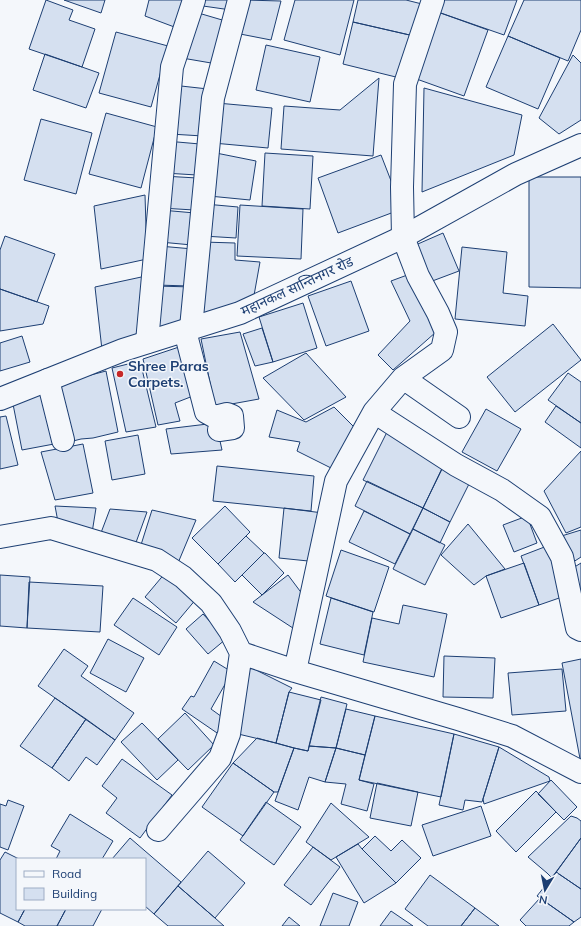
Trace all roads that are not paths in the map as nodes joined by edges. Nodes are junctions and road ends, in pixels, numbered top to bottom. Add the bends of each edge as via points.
1 (194, 0) edge
2 (239, 0) edge
3 (432, 0) edge
4 (581, 145) edge
5 (403, 237) junction
6 (188, 329) junction
7 (146, 342) junction
8 (403, 378) junction
9 (48, 380) junction
10 (0, 399) edge
11 (374, 412) junction
12 (459, 417) dead end
13 (219, 430) dead end
14 (63, 440) dead end
15 (0, 537) edge
16 (580, 628) edge
17 (241, 653) junction
18 (295, 671) junction
19 (581, 772) edge
20 (158, 830) dead end

1 - 7 street via 172,67
2 - 6 street via 213,98
3 - 5 street via 405,84
4 - 5 street, महानकल सान्तिनगर रोड via 516,174
5 - 6 street, महानकल सान्तिनगर रोड via 240,313
5 - 8 street via 418,276 446,332 442,350
6 - 7 street, महानकल सान्तिनगर रोड
6 - 13 street via 206,412 215,416 232,416 233,428
7 - 9 street, महानकल सान्तिनगर रोड
8 - 11 street
8 - 12 street
9 - 10 street, महानकल सान्तिनगर रोड
9 - 14 street
11 - 16 street via 456,465 502,490 540,517 562,558
11 - 18 street via 336,481
15 - 17 street via 51,528 157,560 183,577 211,603
17 - 18 street
17 - 20 street via 229,734 220,758
18 - 19 street via 512,736

